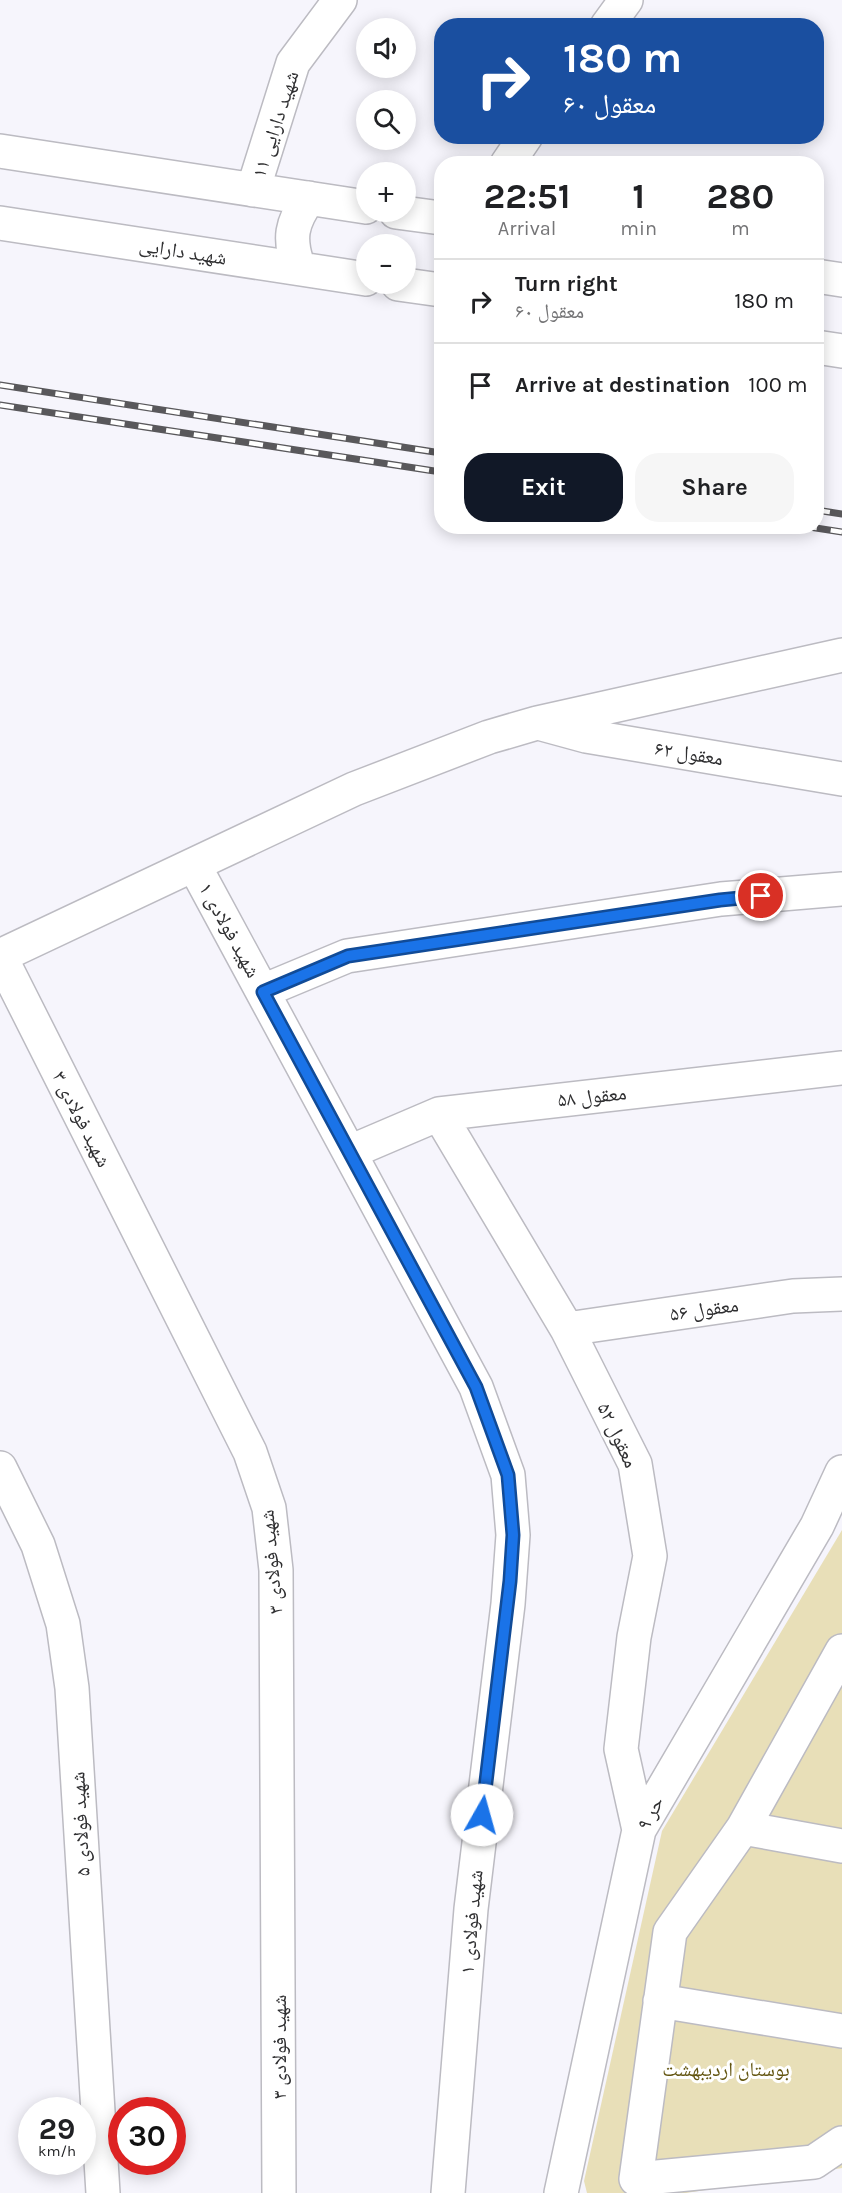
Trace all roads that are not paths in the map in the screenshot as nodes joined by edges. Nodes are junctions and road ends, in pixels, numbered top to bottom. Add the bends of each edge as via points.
1 (340, 0) edge
2 (626, 0) edge
3 (614, 18) edge
4 (0, 151) edge
5 (254, 190) junction
6 (309, 198) junction
7 (356, 205) edge
8 (416, 215) edge
9 (434, 218) edge
10 (0, 223) edge
11 (299, 268) junction
12 (356, 277) edge
13 (824, 277) edge
14 (842, 280) edge
15 (416, 287) edge
16 (434, 289) edge
17 (824, 348) edge
18 (842, 351) edge
19 (842, 655) edge
20 (537, 723) junction
21 (842, 779) edge
22 (194, 865) junction
23 (842, 889) edge
24 (0, 956) edge
25 (263, 992) junction
26 (842, 1068) edge
27 (439, 1114) junction
28 (350, 1152) junction
29 (842, 1294) edge
30 (567, 1329) junction
31 (0, 1468) edge
32 (842, 1472) edge
33 (842, 1651) edge
34 (743, 1828) junction
35 (639, 1830) junction
36 (842, 1846) edge
37 (660, 2001) junction
38 (842, 2031) edge
39 (842, 2143) edge
40 (103, 2193) edge
41 (279, 2193) edge
42 (448, 2193) edge
43 (561, 2193) edge

1 - 5 street, شهید دارایی ۱۱ via 293,63
2 - 3 street
4 - 5 street
5 - 6 street
6 - 7 street
6 - 11 street via 292,231 292,250
8 - 9 street
10 - 11 street, شهید دارایی
11 - 12 street, شهید دارایی
13 - 14 street
15 - 16 street
17 - 18 street
19 - 20 street
20 - 21 street, معقول ۶۲ via 586,736
20 - 22 street via 489,737 354,789
22 - 24 street
22 - 25 street, شهید فولادی ۱
23 - 25 street via 720,900 348,956
24 - 41 street, شهید فولادی ۳ via 250,1452 268,1508 276,1570
25 - 28 street, شهید فولادی ۱
26 - 27 street, معقول ۵۸
27 - 28 street, معقول ۵۸
27 - 30 street, معقول ۵۲
28 - 42 street, شهید فولادی ۱ via 476,1387 508,1475 513,1535 508,1604 471,1909
29 - 30 street, معقول ۵۶ via 793,1296
30 - 35 street, معقول ۵۲ via 635,1464 650,1556 634,1637 621,1749
31 - 40 street, شهید فولادی ۵ via 38,1545 63,1624 72,1688
32 - 35 street, حر ۹ via 817,1526
33 - 34 street
34 - 36 street
34 - 37 street via 670,1932
35 - 43 street, حر ۹
37 - 38 street
37 - 39 street via 636,2179 814,2162

